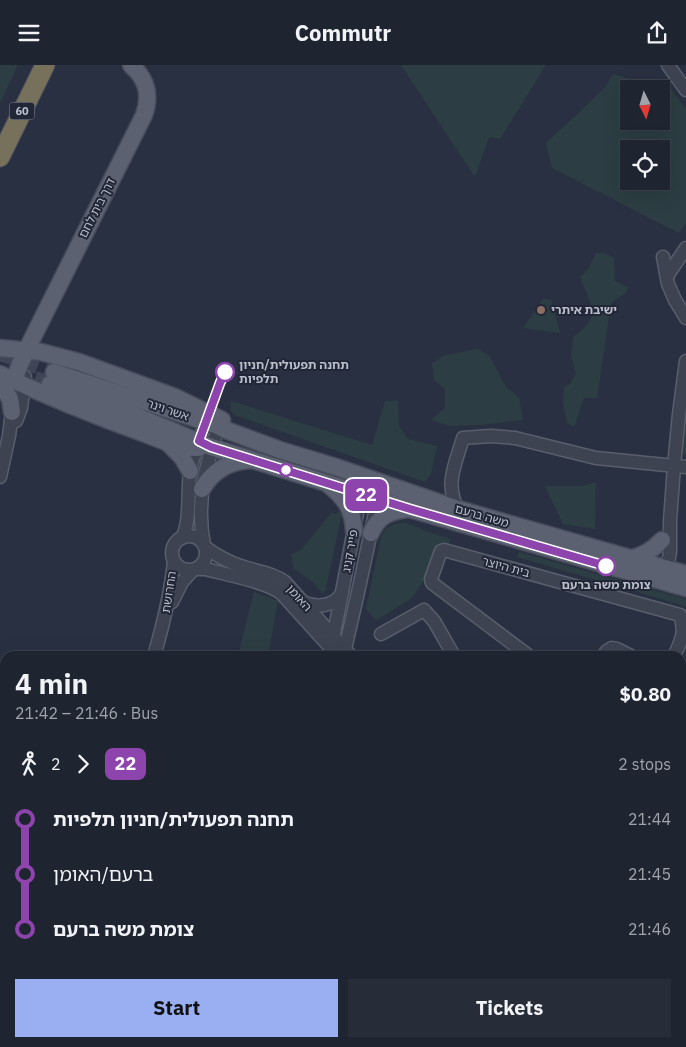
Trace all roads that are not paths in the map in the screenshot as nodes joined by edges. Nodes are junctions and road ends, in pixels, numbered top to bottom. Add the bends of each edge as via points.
1 (33, 65) edge
2 (46, 65) edge
3 (131, 65) edge
4 (668, 65) edge
5 (686, 90) edge
6 (0, 134) edge
7 (0, 157) edge
8 (686, 248) edge
9 (663, 257) dead end
10 (667, 276) junction
11 (686, 318) edge
12 (0, 348) edge
13 (26, 350) junction
14 (686, 361) edge
15 (10, 381) edge
16 (12, 412) joint
17 (213, 420) junction
18 (9, 436) junction
19 (164, 441) junction
20 (202, 446) junction
21 (254, 460) junction
22 (680, 467) edge
23 (190, 471) junction
24 (0, 477) edge
25 (373, 480) junction
26 (324, 482) junction
27 (202, 489) junction
28 (361, 493) junction
29 (378, 499) junction
30 (410, 509) junction
31 (458, 509) junction
32 (670, 521) junction
33 (354, 531) junction
34 (370, 533) junction
35 (182, 538) junction
36 (662, 540) junction
37 (204, 546) junction
38 (630, 559) junction
39 (174, 561) junction
40 (195, 569) junction
41 (659, 572) junction
42 (686, 574) edge
43 (686, 588) edge
44 (342, 593) junction
45 (303, 602) junction
46 (164, 622) junction
47 (381, 634) dead end
48 (333, 636) junction
49 (155, 651) edge
50 (339, 651) edge
51 (340, 651) edge
52 (342, 651) edge
53 (451, 651) edge
54 (522, 651) edge
55 (606, 651) edge
56 (621, 651) edge
57 (676, 651) edge

1 - 6 highway, 60
2 - 7 highway, 60
3 - 13 main road, דרך בית לחם via 146,87 148,97 144,115
4 - 5 street
8 - 10 street
9 - 10 street
10 - 11 street via 675,300
12 - 13 main road
13 - 15 main road, דרך בית לחם
13 - 17 main road via 89,365 175,397
14 - 22 street via 679,414
15 - 16 main road
15 - 18 street, דרך בית לחם via 21,408
15 - 19 main road
16 - 18 street, דרך בית לחם
17 - 20 street
17 - 20 main road, אשר וינר via 52,378
17 - 25 main road, משה ברעם via 242,429 280,451
18 - 24 street, דרך בית לחם
19 - 20 main road via 187,447
19 - 23 main road via 182,457
20 - 21 main road, משה ברעם
20 - 23 street
20 - 27 street
21 - 26 main road, משה ברעם
21 - 27 main road via 221,468
22 - 31 street via 596,458 515,438 463,438 451,481 451,494
22 - 32 street
23 - 35 street via 187,521
25 - 28 street
25 - 29 street, פייר קניג
25 - 31 main road, משה ברעם
26 - 28 main road, משה ברעם
26 - 33 main road via 346,502
27 - 37 street
28 - 29 main road, משה ברעם
28 - 33 street, פייר קניג
29 - 30 main road, משה ברעם
29 - 34 street, פייר קניג
30 - 34 main road via 382,517
30 - 41 main road, משה ברעם
31 - 38 main road, משה ברעם
32 - 36 street
32 - 41 street via 670,552
33 - 44 street, פייר קניג
34 - 52 street, פייר קניג
35 - 37 street via 192,537
35 - 39 street via 173,547
36 - 38 main road via 650,551
36 - 41 street
37 - 40 street via 204,562
37 - 45 street, האומן via 235,564 280,578
38 - 41 main road, משה ברעם
39 - 40 street via 187,571
39 - 46 street, החרושת
40 - 46 street, החרושת via 182,582
40 - 50 street, האומן via 206,569 276,589
41 - 42 main road, משה ברעם
41 - 43 main road, משה ברעם
44 - 45 street via 336,601 324,605
44 - 48 street, פייר קניג
45 - 48 street, האומן
46 - 49 street, החרושת
47 - 53 street via 424,610
48 - 51 street, האומן
54 - 57 street, בית היוצר via 432,583 441,551 680,615 685,629
55 - 56 street via 612,648

